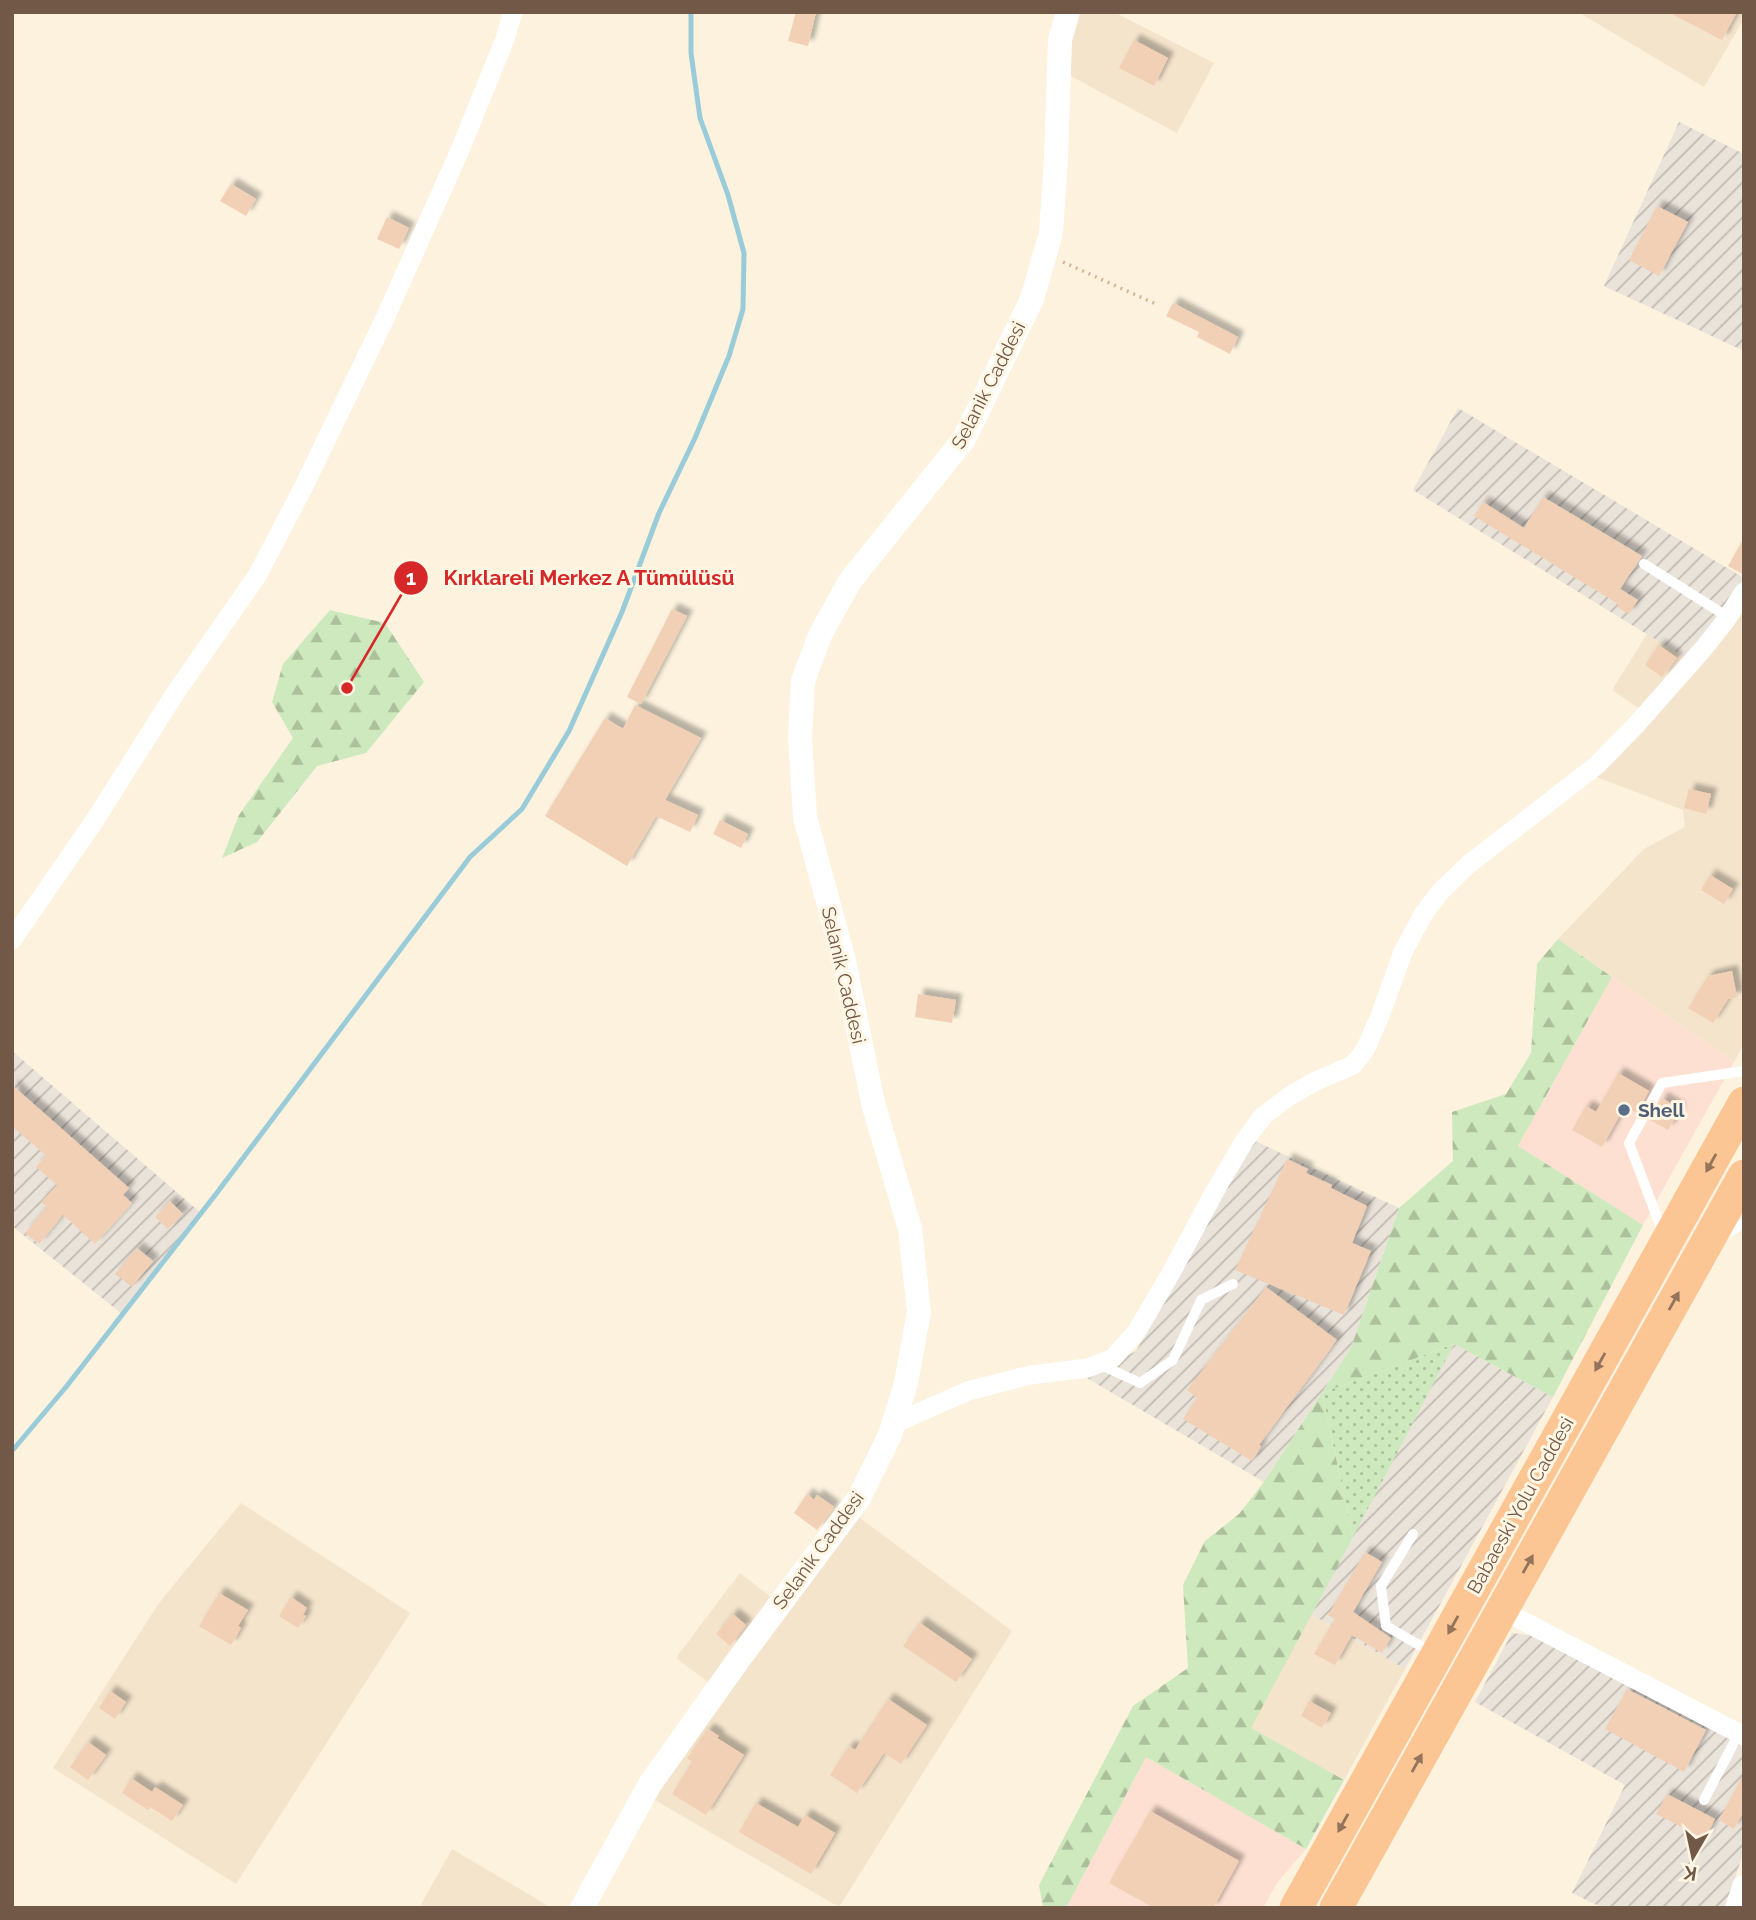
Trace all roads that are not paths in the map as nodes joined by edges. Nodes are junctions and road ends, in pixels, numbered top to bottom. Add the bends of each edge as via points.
1 (513, 12) edge
2 (1069, 12) edge
3 (1644, 564) dead end
4 (1744, 592) edge
5 (1728, 617) junction
6 (12, 940) edge
7 (1744, 1071) edge
8 (1744, 1103) edge
9 (1744, 1176) edge
10 (1744, 1223) edge
11 (1666, 1243) junction
12 (1704, 1247) junction
13 (1233, 1284) dead end
14 (1098, 1364) junction
15 (893, 1424) junction
16 (1413, 1534) dead end
17 (1502, 1610) junction
18 (1436, 1655) junction
19 (1741, 1734) edge
20 (1704, 1800) dead end
21 (1744, 1887) edge
22 (582, 1908) edge
23 (1296, 1908) edge
24 (1336, 1908) edge
25 (1737, 1908) edge

1 - 6 street via 460,150 386,316 257,576
2 - 15 street, Selanik Caddesi via 1060,40 1051,233 1032,299 964,439 850,581 820,635 803,681 800,738 805,817 844,961 873,1103 909,1229 919,1312
3 - 5 lane
4 - 5 street
5 - 14 street via 1597,765 1441,891 1403,952 1365,1050 1353,1065 1291,1095 1264,1116 1216,1189 1138,1331 1113,1358
7 - 11 lane via 1662,1083 1629,1143
8 -> 11 highway, Babaeski Yolu Caddesi
9 - 12 highway, Babaeski Yolu Caddesi
10 - 12 lane
11 -> 18 highway, Babaeski Yolu Caddesi
17 -> 12 highway, Babaeski Yolu Caddesi
13 - 14 lane via 1200,1300 1173,1360 1140,1383
14 - 15 street via 968,1391
15 - 22 street, Selanik Caddesi via 859,1498 650,1784
16 - 18 lane via 1381,1587 1386,1626
17 - 19 street
24 -> 17 highway, Babaeski Yolu Caddesi
18 -> 23 highway, Babaeski Yolu Caddesi
19 - 20 lane
21 - 25 street

